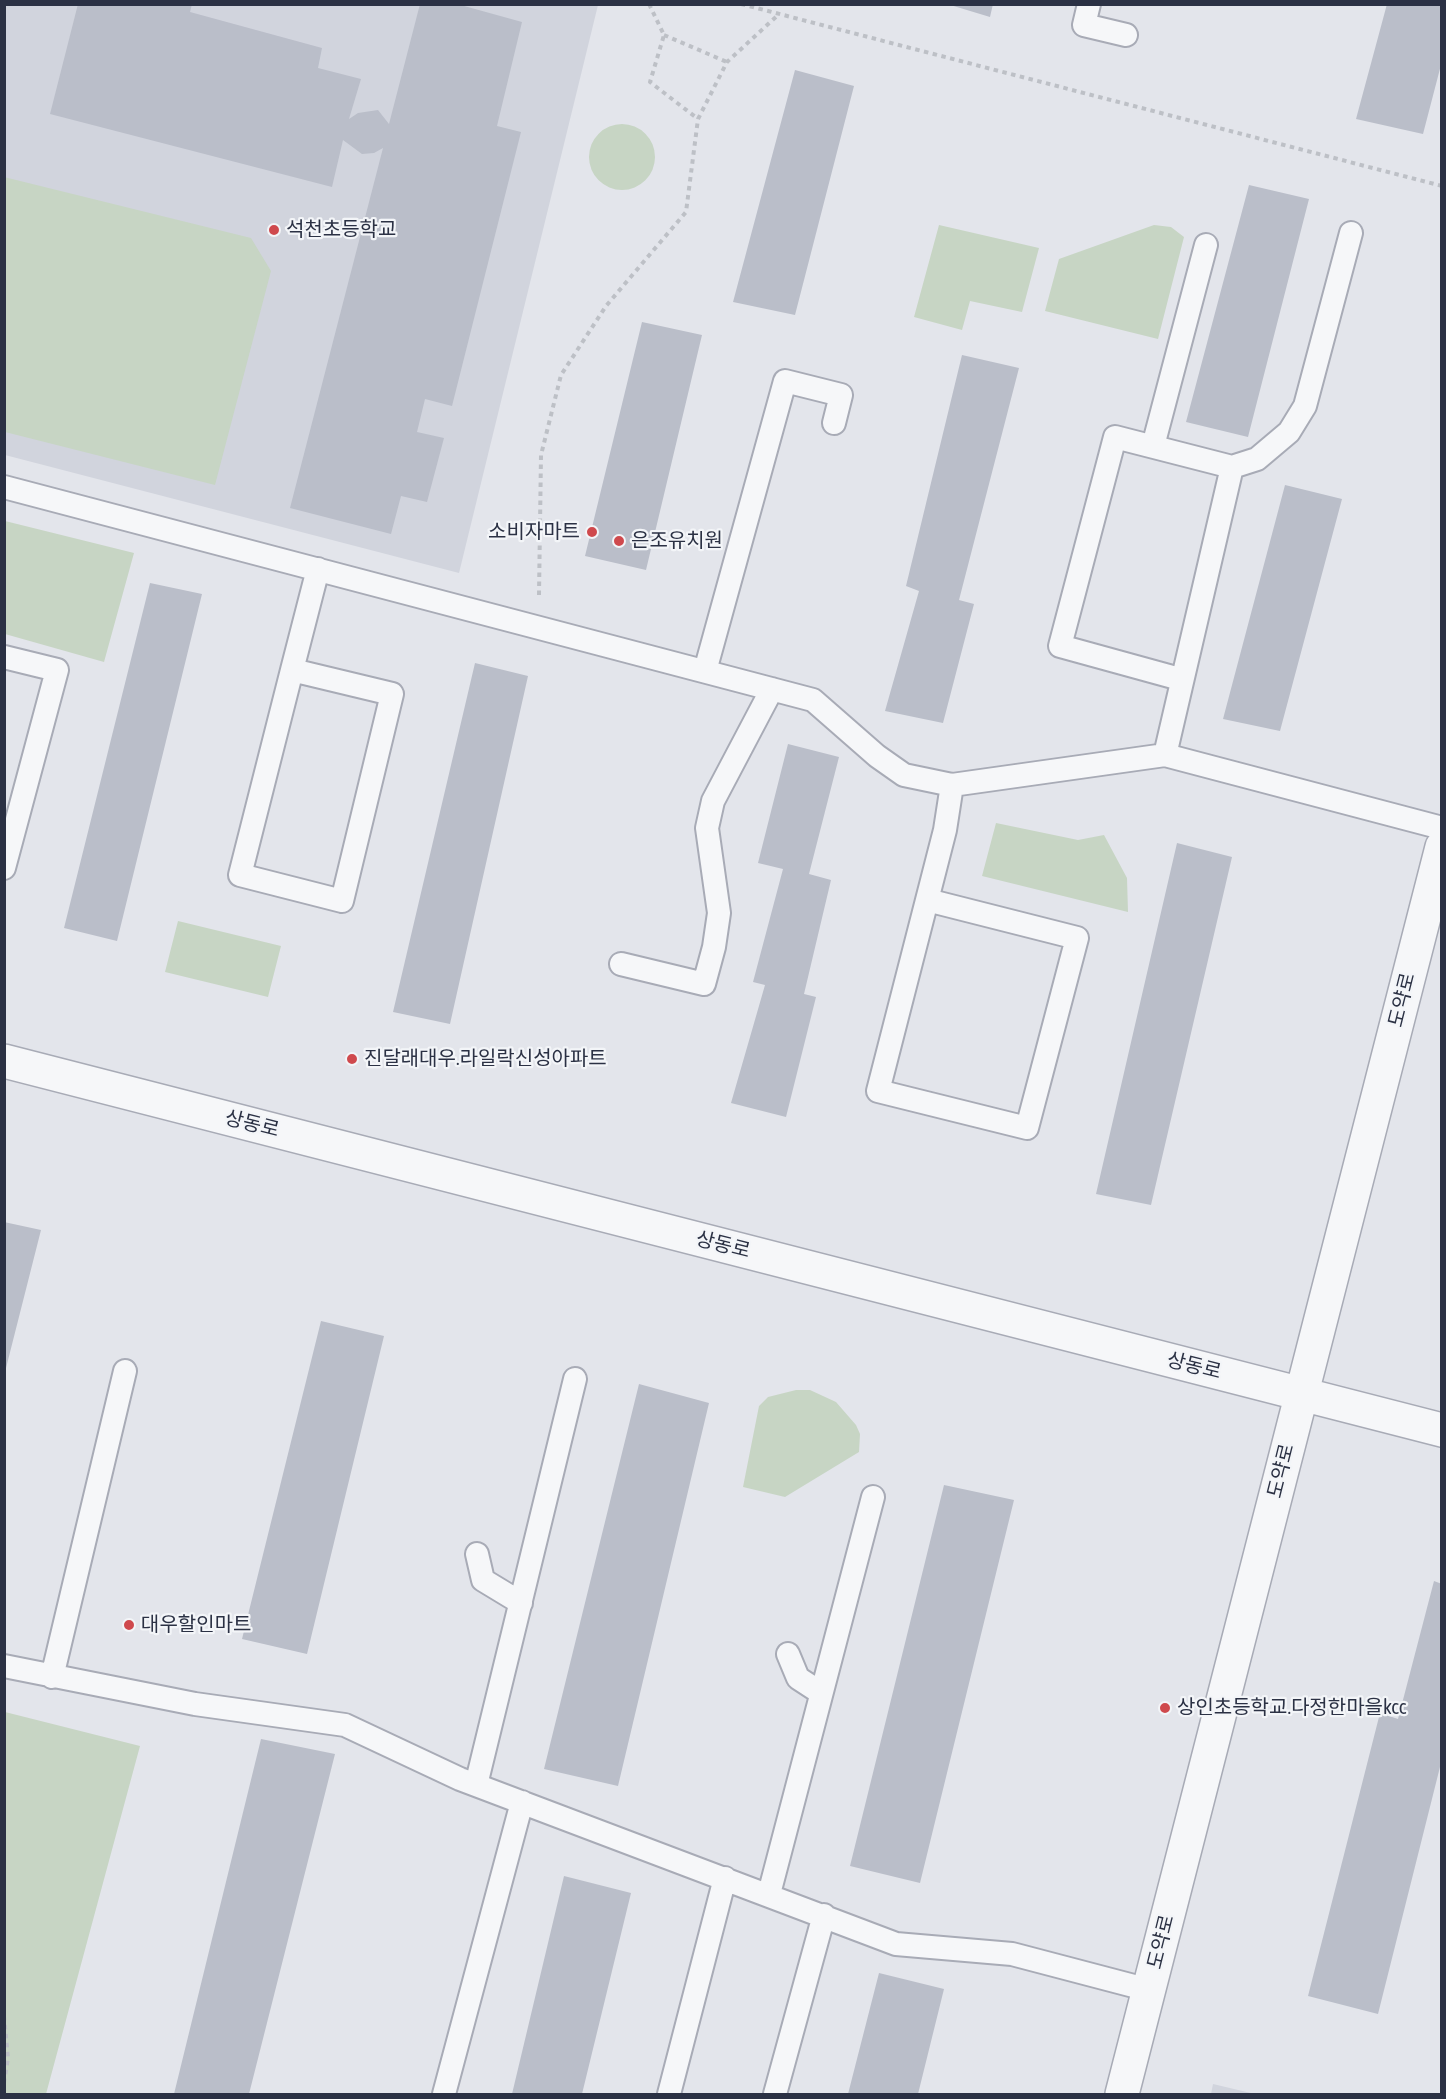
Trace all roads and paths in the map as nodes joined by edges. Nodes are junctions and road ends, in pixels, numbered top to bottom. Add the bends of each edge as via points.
1 (649, 4) edge
2 (741, 4) edge
3 (1089, 4) edge
4 (779, 14) junction
5 (664, 35) junction
6 (1126, 35) dead end
7 (727, 62) junction
8 (698, 119) junction
9 (1442, 186) edge
10 (1351, 233) dead end
11 (1206, 245) dead end
12 (834, 423) dead end
13 (1153, 447) junction
14 (1232, 467) junction
15 (4, 487) edge
16 (318, 569) junction
17 (539, 627) junction
18 (4, 657) edge
19 (292, 670) junction
20 (705, 671) junction
21 (1180, 679) junction
22 (772, 689) junction
23 (1165, 754) junction
24 (952, 785) junction
25 (1442, 828) edge
26 (1442, 847) edge
27 (4, 868) edge
28 (927, 900) junction
29 (621, 964) dead end
30 (4, 1061) edge
31 (125, 1371) dead end
32 (575, 1379) dead end
33 (1301, 1394) junction
34 (1442, 1430) edge
35 (873, 1497) dead end
36 (477, 1554) dead end
37 (521, 1603) junction
38 (788, 1654) dead end
39 (4, 1666) edge
40 (52, 1677) junction
41 (821, 1694) junction
42 (476, 1785) junction
43 (522, 1802) junction
44 (726, 1878) junction
45 (769, 1894) junction
46 (824, 1915) junction
47 (1149, 1990) junction
48 (4, 2016) edge
49 (4, 2083) edge
50 (444, 2094) edge
51 (669, 2094) edge
52 (775, 2094) edge
53 (1122, 2094) edge

1 - 5 path
2 - 4 path
3 - 6 lane via 1084,25
4 - 7 path
4 - 9 path
5 - 7 path
5 - 8 path via 650,82
7 - 8 path
8 - 17 path via 686,212 606,306 561,375 541,455
10 - 14 lane via 1305,406 1281,439 1257,459
11 - 13 lane
12 - 20 lane via 841,394 785,381
13 - 14 lane
13 - 21 lane via 1115,437 1060,646
14 - 21 lane
15 - 16 lane
16 - 17 lane
16 - 19 lane
17 - 20 lane
18 - 27 lane via 57,670
19 - 19 lane via 240,875 342,901 392,694
20 - 22 lane
21 - 23 lane
22 - 24 lane via 813,700 904,775
22 - 29 lane via 713,801 707,828 719,913 704,984
23 - 24 lane
23 - 25 lane
24 - 28 lane
26 - 33 street, 도약로
28 - 28 lane via 878,1090 1027,1128 1077,938
30 - 33 street, 상동로
31 - 40 lane
32 - 37 lane
33 - 34 street, 상동로
33 - 47 street, 도약로
35 - 41 lane
36 - 37 lane via 483,1580
37 - 42 lane
38 - 41 lane via 798,1678
39 - 40 lane
40 - 42 lane via 195,1704 345,1725
41 - 45 lane
42 - 43 lane
43 - 44 lane
43 - 50 lane
44 - 45 lane
44 - 51 lane
45 - 46 lane
46 - 47 lane via 896,1944 1012,1954
46 - 52 lane
47 - 53 street, 도약로
48 - 49 path via 8,2058

